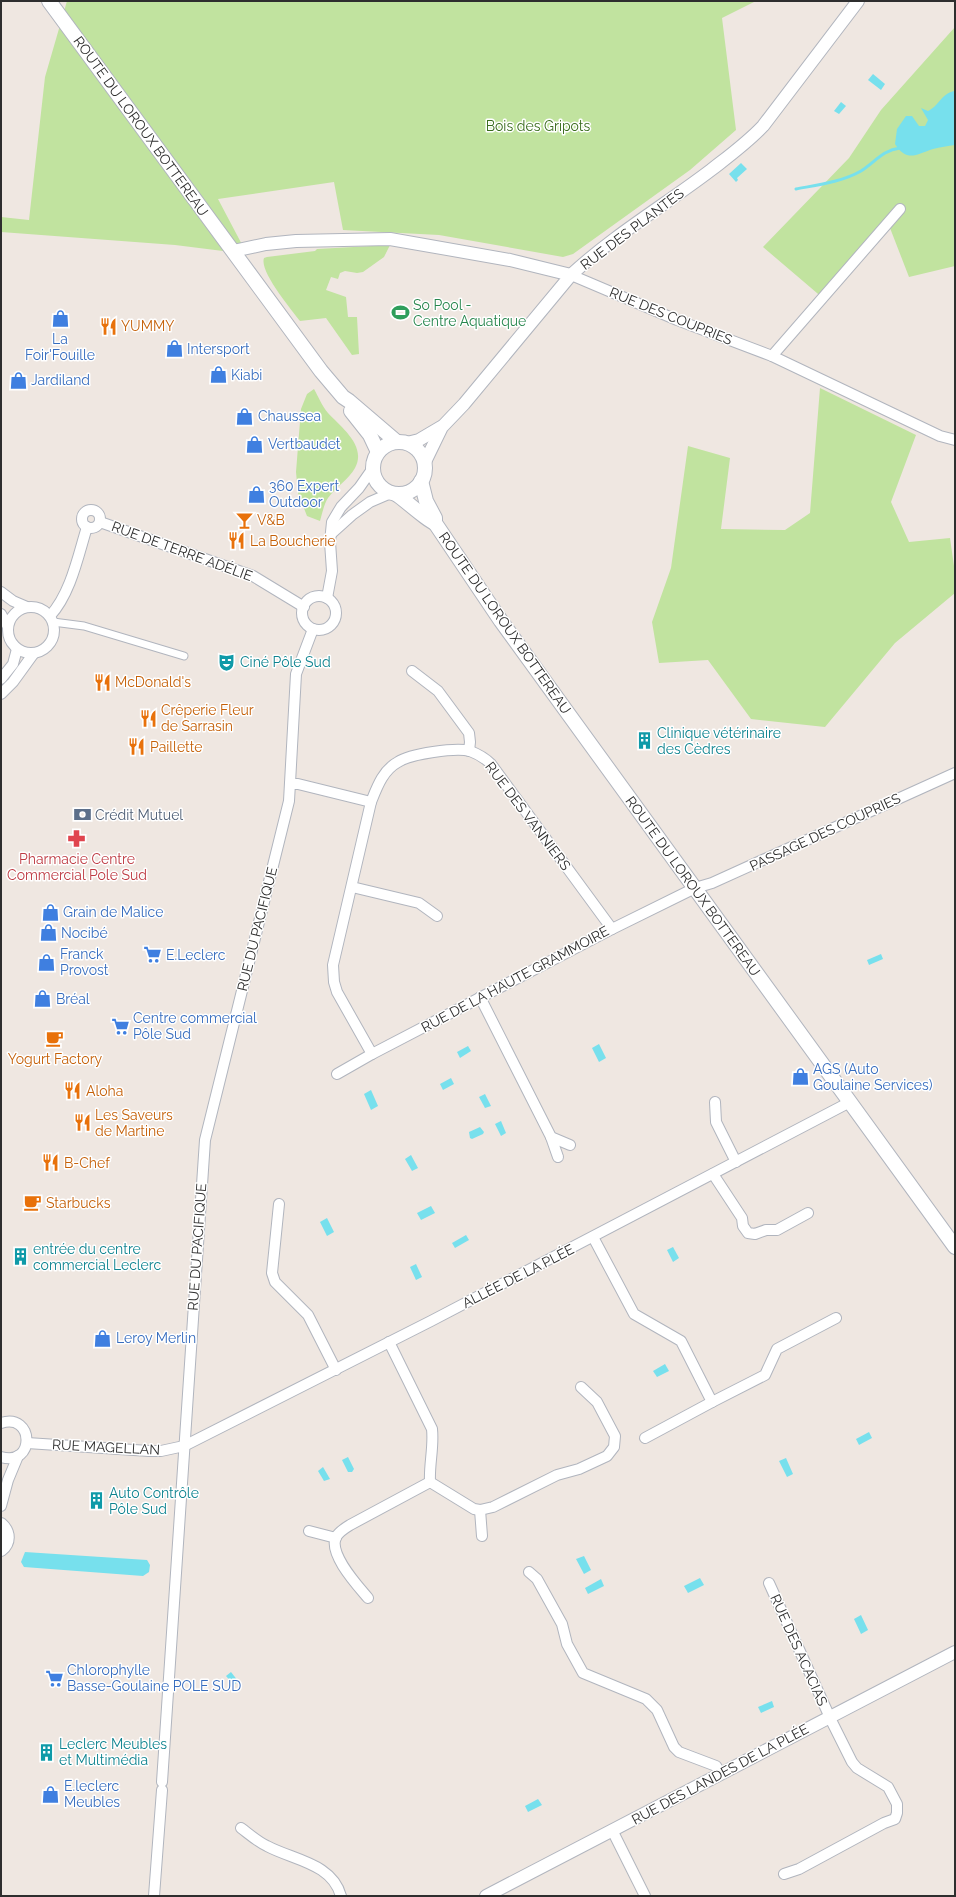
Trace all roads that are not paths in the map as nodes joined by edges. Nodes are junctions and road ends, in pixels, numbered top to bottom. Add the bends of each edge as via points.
1 (49, 1) edge
2 (854, 2) edge
3 (900, 209) dead end
4 (232, 251) junction
5 (571, 275) junction
6 (772, 356) junction
7 (343, 397) junction
8 (442, 427) junction
9 (955, 440) edge
10 (402, 443) junction
11 (378, 452) junction
12 (424, 464) junction
13 (373, 468) junction
14 (421, 481) junction
15 (393, 493) junction
16 (100, 522) junction
17 (435, 523) junction
18 (87, 527) junction
19 (332, 533) junction
20 (1, 592) edge
21 (327, 598) junction
22 (27, 606) junction
23 (304, 607) junction
24 (1, 614) edge
25 (52, 619) junction
26 (8, 627) junction
27 (313, 629) junction
28 (18, 649) junction
29 (34, 653) junction
30 (184, 656) dead end
31 (412, 671) dead end
32 (1, 679) edge
33 (1, 694) edge
34 (470, 751) junction
35 (955, 773) edge
36 (290, 784) junction
37 (371, 802) junction
38 (352, 887) junction
39 (695, 888) junction
40 (437, 916) dead end
41 (612, 929) junction
42 (480, 997) junction
43 (372, 1054) junction
44 (337, 1074) dead end
45 (715, 1102) dead end
46 (850, 1102) junction
47 (551, 1137) junction
48 (570, 1145) dead end
49 (558, 1157) dead end
50 (736, 1162) junction
51 (713, 1174) junction
52 (279, 1204) dead end
53 (808, 1213) dead end
54 (593, 1237) junction
55 (955, 1247) edge
56 (836, 1318) dead end
57 (389, 1342) junction
58 (336, 1370) junction
59 (581, 1387) dead end
60 (712, 1402) junction
61 (1, 1423) edge
62 (645, 1438) dead end
63 (27, 1442) junction
64 (184, 1446) junction
65 (18, 1456) junction
66 (1, 1457) edge
67 (430, 1482) junction
68 (1, 1506) edge
69 (480, 1510) junction
70 (2, 1523) edge
71 (309, 1531) dead end
72 (482, 1536) dead end
73 (336, 1538) junction
74 (1, 1550) edge
75 (529, 1572) dead end
76 (769, 1583) dead end
77 (368, 1598) dead end
78 (955, 1652) edge
79 (830, 1717) junction
80 (721, 1774) junction
81 (241, 1828) dead end
82 (612, 1830) junction
83 (784, 1874) dead end
84 (154, 1896) edge
85 (341, 1896) edge
86 (486, 1896) edge
87 (645, 1896) edge

1 - 4 main road, ROUTE DU LOROUX BOTTEREAU
2 - 5 street, RUE DES PLANTES via 763,126 749,140 588,259
3 - 6 street
4 - 5 street, RUE DES PLANTES via 266,244 390,239 510,260
4 - 7 main road, ROUTE DU LOROUX BOTTEREAU
5 - 6 street, RUE DES COUPRIES via 677,320
5 - 8 street
6 - 9 street, RUE DES COUPRIES via 940,436
7 - 10 main road
7 - 11 main road via 345,404 370,435
8 - 10 street via 419,440
8 - 12 street
10 - 11 main road via 390,443
10 - 12 main road via 418,451
11 - 13 main road
12 - 14 main road
13 - 15 main road via 376,480 385,490
13 - 19 street via 336,514 332,522
14 - 15 main road via 410,491
14 - 17 main road, ROUTE DU LOROUX BOTTEREAU
15 - 17 main road, ROUTE DU LOROUX BOTTEREAU via 416,508 430,522
15 - 19 street via 364,507
16 - 18 street via 93,528
16 - 18 street via 97,511 88,510 82,520
16 - 23 street, RUE DE TERRE ADÉLIE via 253,576
17 - 39 main road, ROUTE DU LOROUX BOTTEREAU via 500,621
18 - 25 street via 68,585
19 - 21 street via 332,572
20 - 22 street via 13,601
21 - 23 street via 313,598
21 - 27 street via 336,609 334,621 326,629
22 - 25 street via 40,608
22 - 26 street via 12,616
23 - 27 street via 304,620
24 - 26 street
25 - 29 street via 55,629 52,641 42,651
25 - 30 street
26 - 28 street via 10,639
27 - 36 street, RUE DU PACIFIQUE via 296,674
28 - 29 street
28 - 32 street via 13,664
29 - 33 street
31 - 34 street via 438,691 469,733
34 - 37 street, RUE DES VANNIERS via 455,749 398,761 379,783
34 - 41 street, RUE DES VANNIERS via 491,764
35 - 39 street, PASSAGE DES COUPRIES via 712,883
36 - 37 street
36 - 64 street, RUE DU PACIFIQUE via 289,801 205,1140
37 - 38 street, RUE DES VANNIERS
38 - 40 street via 419,903
38 - 43 street, RUE DES VANNIERS via 333,965 334,982 337,992
39 - 41 street, RUE DE LA HAUTE GRAMMOIRE
39 - 46 main road, ROUTE DU LOROUX BOTTEREAU
41 - 42 street, RUE DE LA HAUTE GRAMMOIRE
42 - 43 street, RUE DE LA HAUTE GRAMMOIRE
42 - 47 street
43 - 44 street, RUE DE LA HAUTE GRAMMOIRE
45 - 50 street via 716,1122
46 - 50 street, ALLÉE DE LA PLÉE
46 - 55 main road, ROUTE DU LOROUX BOTTEREAU
47 - 48 street
47 - 49 street
50 - 51 street, ALLÉE DE LA PLÉE
51 - 53 street via 742,1218 742,1226 748,1233 777,1230
51 - 54 street, ALLÉE DE LA PLÉE
52 - 58 street via 272,1273 276,1282 308,1314
54 - 57 street, ALLÉE DE LA PLÉE
54 - 60 street via 634,1314 680,1341
56 - 60 street via 777,1349 766,1375
57 - 58 street, ALLÉE DE LA PLÉE
57 - 67 street via 432,1429
58 - 64 street, ALLÉE DE LA PLÉE
59 - 69 street via 596,1402 615,1436 614,1447 608,1456 579,1469 557,1475 493,1507
60 - 62 street
61 - 63 street via 13,1422 19,1425 27,1436
63 - 64 street, RUE MAGELLAN via 149,1451
63 - 65 street
64 - 84 street, RUE DU PACIFIQUE
65 - 66 street via 6,1459
65 - 68 street
67 - 69 street via 469,1507
67 - 73 street via 350,1525
69 - 72 street
70 - 74 street via 8,1540
71 - 73 street
73 - 77 street via 335,1549 348,1575
75 - 80 street via 536,1578 562,1624 567,1644 583,1672 646,1698 657,1710 674,1747 679,1752 716,1766
76 - 79 street, RUE DES ACACIAS
78 - 79 street, RUE DES LANDES DE LA PLÉE
79 - 80 street, RUE DES LANDES DE LA PLÉE
79 - 83 street, RUE DES ACACIAS via 852,1762 857,1768 888,1787 897,1804 897,1813 895,1819 799,1869
80 - 82 street, RUE DES LANDES DE LA PLÉE
81 - 85 street via 266,1846 318,1867 331,1877
82 - 86 street, RUE DES LANDES DE LA PLÉE
82 - 87 street

